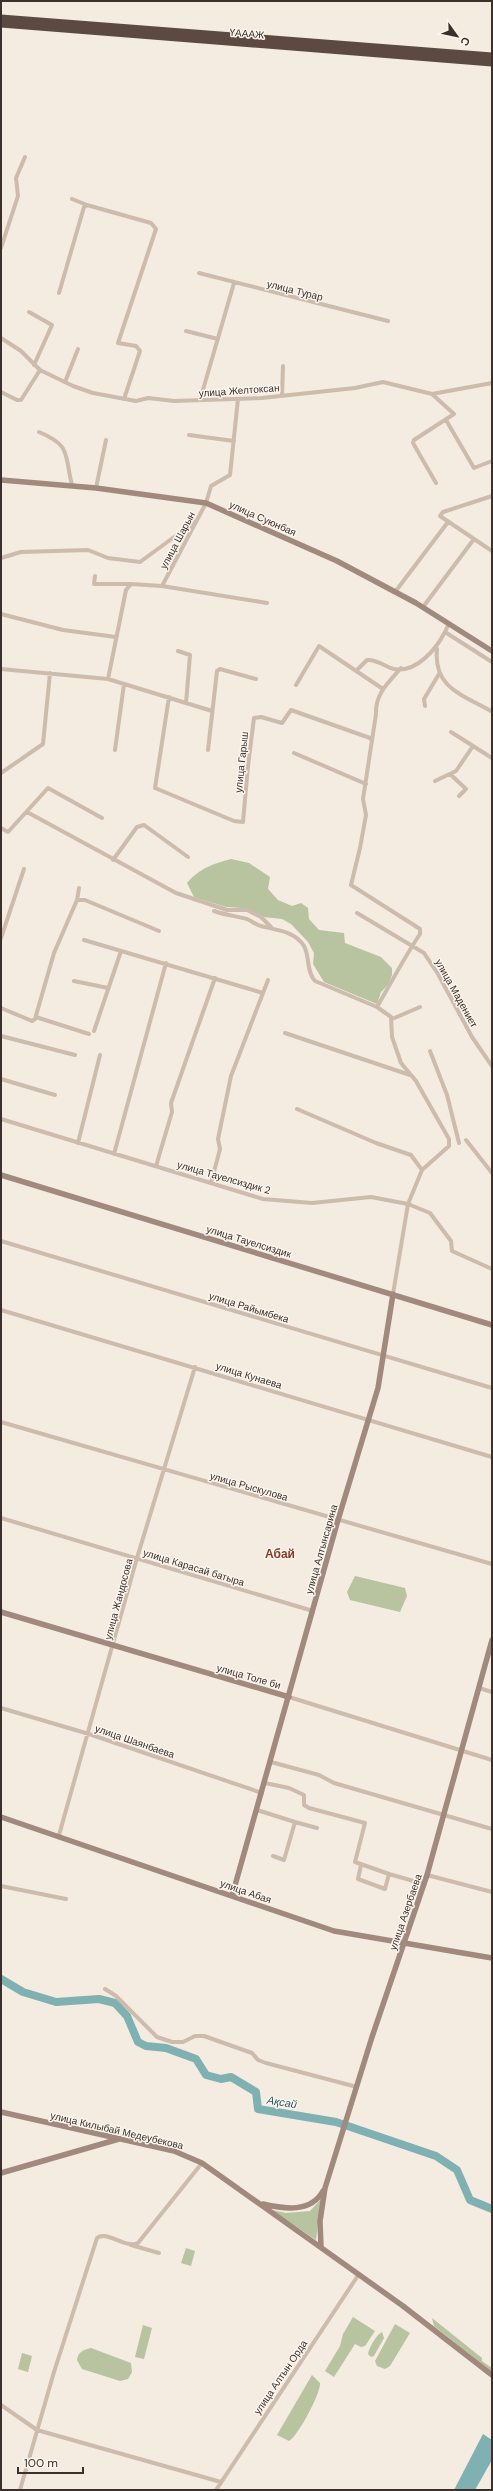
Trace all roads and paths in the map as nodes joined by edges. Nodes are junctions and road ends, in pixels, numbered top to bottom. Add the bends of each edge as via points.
1 (1, 18) edge
2 (1, 24) edge
3 (492, 56) edge
4 (492, 64) edge
5 (25, 157) dead end
6 (72, 199) dead end
7 (88, 205) junction
8 (1, 248) edge
9 (199, 273) dead end
10 (234, 283) junction
11 (59, 292) dead end
12 (29, 312) dead end
13 (388, 321) dead end
14 (186, 331) dead end
15 (1, 338) edge
16 (218, 339) junction
17 (78, 348) dead end
18 (34, 365) junction
19 (283, 366) dead end
20 (40, 370) junction
21 (64, 382) junction
22 (492, 383) edge
23 (1, 392) edge
24 (432, 394) junction
25 (282, 395) junction
26 (124, 399) junction
27 (238, 399) junction
28 (200, 400) junction
29 (446, 420) junction
30 (39, 432) dead end
31 (189, 435) dead end
32 (106, 440) dead end
33 (234, 441) junction
34 (492, 461) edge
35 (1, 480) edge
36 (436, 483) dead end
37 (72, 486) junction
38 (96, 488) junction
39 (492, 496) edge
40 (206, 502) junction
41 (196, 521) junction
42 (448, 522) junction
43 (474, 539) junction
44 (492, 551) edge
45 (1, 558) edge
46 (95, 576) dead end
47 (131, 584) junction
48 (162, 586) junction
49 (395, 592) junction
50 (267, 603) dead end
51 (423, 607) junction
52 (1, 614) edge
53 (449, 623) junction
54 (445, 632) junction
55 (116, 637) junction
56 (436, 648) junction
57 (178, 651) dead end
58 (492, 651) edge
59 (492, 662) edge
60 (401, 668) junction
61 (1, 669) edge
62 (356, 671) junction
63 (50, 673) junction
64 (439, 674) junction
65 (108, 679) junction
66 (256, 679) dead end
67 (124, 684) junction
68 (296, 685) dead end
69 (383, 689) junction
70 (169, 698) junction
71 (186, 703) junction
72 (424, 706) dead end
73 (212, 710) junction
74 (491, 711) edge
75 (451, 732) dead end
76 (372, 740) junction
77 (473, 746) junction
78 (115, 750) dead end
79 (208, 750) dead end
80 (294, 753) dead end
81 (492, 758) edge
82 (1, 773) edge
83 (450, 774) junction
84 (435, 781) dead end
85 (366, 784) junction
86 (459, 796) dead end
87 (27, 812) junction
88 (102, 818) dead end
89 (1, 828) edge
90 (188, 857) dead end
91 (113, 860) junction
92 (24, 869) dead end
93 (79, 888) dead end
94 (77, 900) junction
95 (214, 912) dead end
96 (357, 913) dead end
97 (272, 928) junction
98 (159, 931) dead end
99 (1, 938) edge
100 (84, 940) dead end
101 (412, 946) junction
102 (121, 951) junction
103 (166, 963) junction
104 (215, 978) junction
105 (74, 980) dead end
106 (268, 980) dead end
107 (108, 988) junction
108 (263, 993) junction
109 (378, 1007) junction
110 (420, 1007) dead end
111 (1, 1008) edge
112 (36, 1017) junction
113 (392, 1019) junction
114 (94, 1031) dead end
115 (285, 1033) dead end
116 (90, 1034) dead end
117 (1, 1036) edge
118 (430, 1051) dead end
119 (100, 1055) dead end
120 (75, 1056) dead end
121 (492, 1066) edge
122 (410, 1075) junction
123 (1, 1079) edge
124 (55, 1094) dead end
125 (297, 1109) dead end
126 (1, 1119) edge
127 (466, 1140) dead end
128 (78, 1143) junction
129 (459, 1143) dead end
130 (114, 1154) junction
131 (156, 1166) junction
132 (422, 1170) junction
133 (492, 1173) edge
134 (1, 1175) edge
135 (211, 1183) junction
136 (408, 1204) junction
137 (1, 1241) edge
138 (492, 1269) edge
139 (393, 1294) junction
140 (1, 1310) edge
141 (492, 1325) edge
142 (384, 1356) junction
143 (195, 1367) junction
144 (492, 1388) edge
145 (368, 1421) junction
146 (1, 1422) edge
147 (492, 1458) edge
148 (164, 1470) junction
149 (1, 1518) edge
150 (338, 1520) junction
151 (137, 1558) junction
152 (492, 1564) edge
153 (313, 1611) junction
154 (1, 1612) edge
155 (492, 1640) edge
156 (114, 1646) junction
157 (479, 1688) junction
158 (492, 1692) edge
159 (289, 1697) junction
160 (1, 1708) edge
161 (89, 1734) junction
162 (462, 1751) junction
163 (492, 1760) edge
164 (271, 1762) junction
165 (265, 1783) junction
166 (262, 1793) junction
167 (257, 1810) junction
168 (444, 1814) junction
169 (1, 1817) edge
170 (295, 1822) junction
171 (317, 1828) dead end
172 (492, 1829) edge
173 (59, 1835) junction
174 (273, 1856) dead end
175 (362, 1865) junction
176 (390, 1874) junction
177 (427, 1875) junction
178 (424, 1884) junction
179 (1, 1886) edge
180 (492, 1892) edge
181 (232, 1896) junction
182 (66, 1899) dead end
183 (403, 1943) junction
184 (492, 1958) edge
185 (105, 1989) dead end
186 (356, 2087) junction
187 (1, 2112) edge
188 (120, 2139) junction
189 (202, 2163) junction
190 (1, 2173) edge
191 (325, 2188) junction
192 (258, 2203) junction
193 (131, 2245) junction
194 (322, 2247) junction
195 (159, 2253) dead end
196 (359, 2274) junction
197 (492, 2375) edge
198 (1, 2405) edge
199 (37, 2430) junction
200 (221, 2482) junction
201 (20, 2490) edge
202 (216, 2490) edge

1 - 3 highway, ҮАААЖ
2 - 4 highway, ҮАААЖ
5 - 8 street via 16,178 18,196
6 - 7 street
7 - 11 street via 84,207
7 - 26 street via 151,223 156,229 118,343 136,346 140,351
9 - 10 street, улица Турар
10 - 13 street, улица Турар
10 - 16 street
12 - 18 street via 52,325
14 - 16 street
15 - 18 street, улица Желтоксан via 21,351
16 - 28 street
17 - 21 street
18 - 20 street, улица Желтоксан
19 - 25 street
20 - 21 street, улица Желтоксан
20 - 23 street via 19,400
21 - 26 street, улица Желтоксан via 93,393
22 - 24 street, улица Желтоксан
24 - 25 street, улица Желтоксан via 383,382 355,388
24 - 29 street via 454,412 453,416
25 - 27 street, улица Желтоксан
26 - 28 street, улица Желтоксан
27 - 28 street, улица Желтоксан
27 - 33 street
29 - 34 street via 474,468
29 - 36 street via 413,441
30 - 37 street via 58,440 64,447
31 - 33 street
32 - 38 street
33 - 40 street, улица Шарын via 230,475 213,483
35 - 37 street, улица Суюнбая
37 - 38 street, улица Суюнбая
38 - 40 street, улица Суюнбая
39 - 42 street via 443,512 440,516
40 - 41 street, улица Шарын
40 - 49 street, улица Суюнбая via 337,561
41 - 45 street via 140,562 108,558 88,550 21,552
41 - 48 street, улица Шарын
42 - 43 street
42 - 49 street
43 - 44 street
43 - 51 street
46 - 47 street via 94,584
47 - 48 street
47 - 55 street via 126,590
48 - 50 street
49 - 51 street, улица Суюнбая
51 - 53 street, улица Суюнбая
52 - 55 street via 63,630
53 - 54 street
53 - 58 street, улица Суюнбая
54 - 56 street
54 - 59 street
55 - 65 street
56 - 60 street via 417,663
56 - 64 street
57 - 71 street via 190,655
60 - 62 street via 394,669 367,660
60 - 69 street
61 - 63 street
62 - 68 street via 319,646
62 - 69 street
63 - 65 street
63 - 82 street via 43,744
64 - 72 street via 424,699
64 - 74 street via 451,688
65 - 67 street
66 - 73 street via 220,669 217,671
67 - 70 street
67 - 78 street
69 - 76 street via 375,704
70 - 71 street
70 - 76 street, улица Гарыш via 155,788 234,821 244,822 254,718 261,717 282,723 291,710
71 - 73 street
73 - 79 street
75 - 77 street
76 - 85 street
77 - 81 street
77 - 83 street via 460,766
80 - 85 street
83 - 84 street
83 - 86 street via 466,789
85 - 101 street via 363,799 366,815 351,885 420,930
87 - 88 street via 48,788
87 - 89 street via 8,832
87 - 91 street
90 - 91 street via 144,825 137,827
91 - 97 street via 176,893 227,910 247,910 261,917
92 - 99 street
93 - 94 street
94 - 98 street via 85,900
94 - 112 street via 54,953
95 - 97 street
96 - 101 street, улица Мадениет
97 - 109 street via 283,930 303,945 308,955 311,978 319,984
100 - 102 street
101 - 109 street via 391,984 383,993
101 - 121 street, улица Мадениет via 430,960 472,1037
102 - 103 street
102 - 107 street
103 - 104 street
103 - 130 street
104 - 108 street
104 - 131 street via 171,1103 172,1112
105 - 107 street
106 - 108 street
107 - 114 street
108 - 135 street via 231,1076 218,1139 220,1149
109 - 113 street
110 - 113 street
111 - 112 street via 32,1021
112 - 116 street
113 - 122 street via 392,1037 396,1054
115 - 122 street
117 - 120 street
118 - 129 street via 447,1094
119 - 128 street
122 - 132 street via 416,1081 449,1139 449,1146
123 - 124 street
125 - 132 street via 411,1155
126 - 128 street, улица Тауелсиздик 2
127 - 133 street
128 - 130 street, улица Тауелсиздик 2
130 - 131 street, улица Тауелсиздик 2
131 - 135 street, улица Тауелсиздик 2
132 - 136 street, улица Алтынсарина
134 - 139 street, улица Тауелсиздик
135 - 136 street, улица Тауелсиздик 2 via 263,1199 312,1203 371,1197
136 - 138 street, улица Тауелсиздик 2 via 430,1213 451,1241 452,1251
136 - 139 street, улица Алтынсарина
137 - 142 street, улица Райымбека
139 - 141 street, улица Тауелсиздик
139 - 142 street, улица Алтынсарина
140 - 143 street, улица Кунаева
142 - 144 street, улица Райымбека
142 - 145 street, улица Алтынсарина
143 - 145 street, улица Кунаева
143 - 148 street, улица Жандосова
145 - 147 street, улица Кунаева
145 - 150 street, улица Алтынсарина
146 - 148 street, улица Рыскулова
148 - 150 street, улица Рыскулова
148 - 151 street, улица Жандосова
149 - 151 street, улица Карасай батыра
150 - 152 street, улица Рыскулова
150 - 153 street, улица Алтынсарина
151 - 153 street, улица Карасай батыра
151 - 156 street, улица Жандосова
153 - 159 street, улица Алтынсарина
154 - 156 street, улица Толе би
155 - 157 street, улица Азербаева
156 - 159 street, улица Толе би
156 - 161 street, улица Жандосова
157 - 158 street
157 - 162 street, улица Азербаева
159 - 162 street, улица Толе би
159 - 164 street, улица Алтынсарина
160 - 161 street, улица Шаянбаева
161 - 166 street, улица Шаянбаева
161 - 173 street, улица Жандосова
162 - 163 street, улица Толе би
162 - 168 street, улица Азербаева
164 - 165 street, улица Алтынсарина
164 - 168 street
165 - 166 street, улица Алтынсарина
165 - 175 street via 304,1795 304,1805 309,1808 365,1823 354,1859
166 - 167 street, улица Алтынсарина
167 - 170 street
167 - 181 street, улица Алтынсарина
168 - 172 street
168 - 177 street, улица Азербаева
169 - 173 street, улица Абая
170 - 171 street
170 - 174 street via 284,1860
173 - 181 street, улица Абая
175 - 176 street
175 - 176 street via 358,1878 385,1889
176 - 178 street
177 - 178 street, улица Азербаева
177 - 180 street
178 - 183 street, улица Азербаева
179 - 182 street
181 - 183 street, улица Абая via 334,1931
183 - 184 street, улица Абая
183 - 186 street, улица Азербаева
185 - 186 street via 116,1996 157,2037 172,2042 183,2042 195,2036 204,2036 252,2053 258,2060 266,2063
186 - 191 street, улица Азербаева
187 - 188 street, улица Килыбай Медеубекова
188 - 189 street, улица Килыбай Медеубекова via 174,2151
188 - 190 street
189 - 192 street, улица Килыбай Медеубекова
189 - 193 street via 138,2243
191 - 192 street, улица Азербаева via 320,2197 306,2207 278,2208
191 - 194 street, улица Азербаева via 320,2221
192 - 194 street, улица Килыбай Медеубекова
193 - 195 street
193 - 199 street via 103,2236 97,2238
194 - 196 street
196 - 197 street
196 - 200 street, улица Алтын Орда
198 - 199 street
199 - 200 street
199 - 201 street
200 - 202 street, улица Алтын Орда

